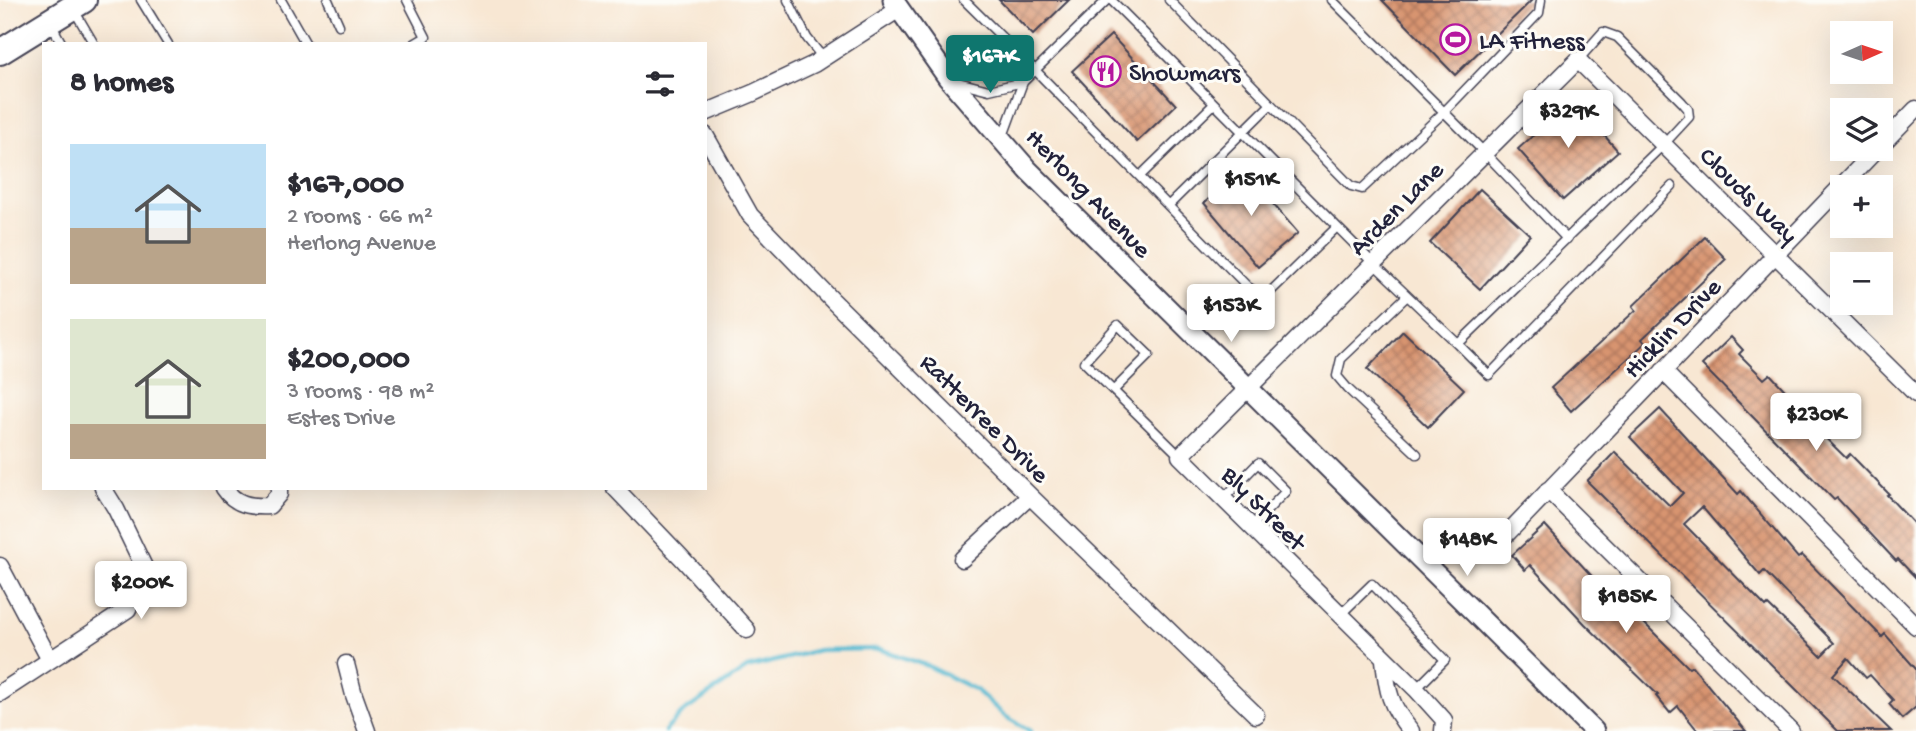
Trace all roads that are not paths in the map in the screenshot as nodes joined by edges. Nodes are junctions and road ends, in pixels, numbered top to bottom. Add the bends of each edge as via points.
1 (141, 0) edge
2 (281, 0) edge
3 (328, 0) edge
4 (407, 0) edge
5 (788, 0) edge
6 (964, 0) edge
7 (1109, 0) edge
8 (1169, 0) edge
9 (1332, 0) edge
10 (1541, 0) edge
11 (900, 3) edge
12 (78, 4) edge
13 (50, 21) junction
14 (339, 25) dead end
15 (61, 42) edge
16 (93, 42) edge
17 (167, 42) edge
18 (305, 42) edge
19 (417, 42) edge
20 (0, 52) edge
21 (822, 58) junction
22 (1578, 60) junction
23 (1035, 70) junction
24 (948, 78) junction
25 (1023, 82) junction
26 (1214, 104) junction
27 (1271, 104) junction
28 (1916, 109) edge
29 (707, 112) edge
30 (1444, 112) junction
31 (1242, 132) junction
32 (1893, 133) edge
33 (707, 139) edge
34 (1002, 139) junction
35 (1664, 144) junction
36 (1485, 153) junction
37 (1865, 161) edge
38 (1140, 176) junction
39 (1672, 186) dead end
40 (1168, 205) junction
41 (1337, 227) junction
42 (1567, 239) junction
43 (1776, 254) junction
44 (1373, 263) junction
45 (1406, 296) junction
46 (1458, 344) junction
47 (1662, 371) junction
48 (1247, 388) junction
49 (1114, 390) junction
50 (1916, 394) edge
51 (1417, 454) dead end
52 (1180, 456) junction
53 (1548, 489) junction
54 (104, 490) edge
55 (225, 490) edge
56 (279, 490) edge
57 (617, 490) edge
58 (1030, 496) junction
59 (1223, 499) junction
60 (1251, 527) junction
61 (1500, 541) dead end
62 (962, 559) dead end
63 (0, 566) edge
64 (1340, 615) junction
65 (1916, 626) edge
66 (747, 630) dead end
67 (50, 660) junction
68 (1384, 660) junction
69 (346, 664) dead end
70 (1416, 689) junction
71 (0, 693) edge
72 (1256, 715) dead end
73 (367, 731) edge
74 (1410, 731) edge
75 (1443, 731) edge
76 (1594, 731) edge
77 (1791, 731) edge

1 - 17 lane
2 - 18 lane
3 - 14 lane
4 - 19 lane via 426,37
5 - 21 lane
6 - 23 lane
7 - 23 lane
7 - 26 lane
8 - 27 lane
9 - 30 lane
10 - 30 lane via 1539,13
11 - 21 street
11 - 24 street, Herlong Avenue
12 - 13 main road
12 - 16 lane
13 - 15 lane
13 - 20 main road
21 - 29 street
22 - 35 street, Clouds Way
22 - 35 lane via 1604,32 1617,37 1688,109 1689,117
22 - 36 street, Arden Lane
23 - 25 lane
23 - 38 lane
24 - 25 lane via 989,90
24 - 34 street, Herlong Avenue
25 - 34 lane
26 - 31 lane
26 - 38 lane
27 - 30 lane via 1351,186 1362,189
27 - 31 lane
28 - 32 street
30 - 36 lane
31 - 40 lane
31 - 41 lane
33 - 58 street, Ratterree Drive via 750,215
34 - 48 street, Herlong Avenue
35 - 42 lane
35 - 43 street, Clouds Way
36 - 42 lane
36 - 44 street, Arden Lane
37 - 43 street, Hicklin Drive
38 - 40 lane
39 - 46 lane via 1489,374
40 - 41 lane via 1258,293 1269,293
41 - 44 lane
42 - 46 lane
43 - 47 street, Hicklin Drive
43 - 50 street, Clouds Way
44 - 45 lane
44 - 48 street, Arden Lane
45 - 46 lane
45 - 51 lane via 1341,359 1337,376
47 - 53 street, Hicklin Drive
47 - 65 street
48 - 52 street
48 - 76 street, Herlong Avenue
49 - 49 lane via 1084,362 1118,325 1149,355
49 - 52 lane
52 - 59 street, Bly Street
53 - 61 street, Hicklin Drive
53 - 77 street
54 - 67 street via 144,567 128,609
55 - 56 street via 239,503 252,507 270,506
57 - 66 street
58 - 62 street
58 - 72 street, Ratterree Drive
59 - 60 street, Bly Street
59 - 60 lane via 1258,464 1277,482 1286,491
60 - 64 street, Bly Street
63 - 67 street
64 - 68 street, Bly Street
64 - 70 lane via 1372,584 1445,660
67 - 71 street
68 - 70 street, Bly Street
68 - 74 street via 1387,689
69 - 73 street
70 - 75 street, Bly Street via 1444,720

